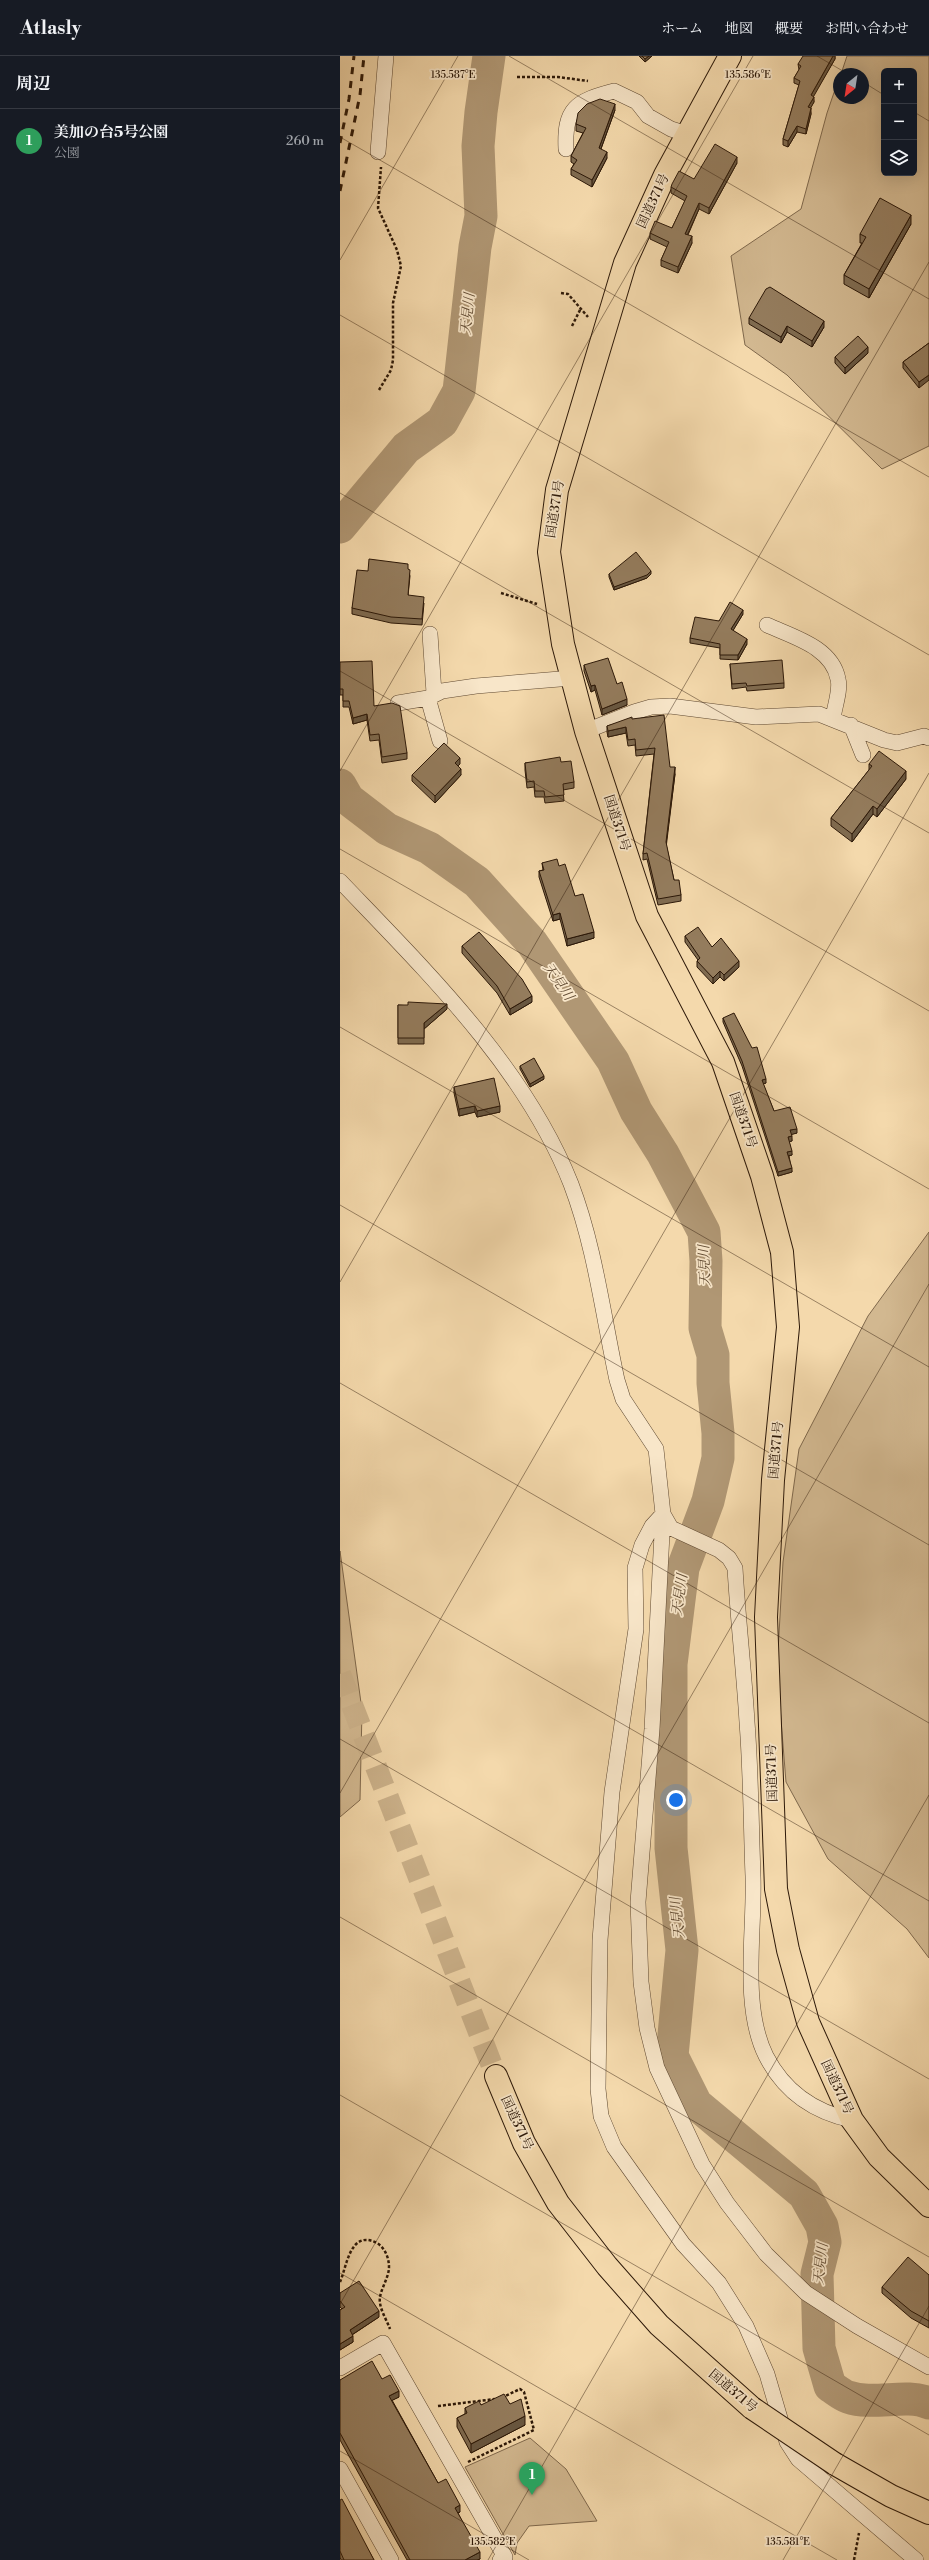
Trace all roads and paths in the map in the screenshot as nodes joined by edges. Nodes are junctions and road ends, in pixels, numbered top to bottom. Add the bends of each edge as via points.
1 (386, 56) edge
2 (730, 56) edge
3 (517, 77) dead end
4 (614, 91) junction
5 (688, 134) junction
6 (566, 149) dead end
7 (379, 156) joint
8 (561, 294) dead end
9 (581, 308) junction
10 (572, 326) dead end
11 (603, 332) junction
12 (379, 390) dead end
13 (501, 593) dead end
14 (539, 605) dead end
15 (768, 625) dead end
16 (430, 634) dead end
17 (572, 678) junction
18 (431, 695) junction
19 (398, 703) dead end
20 (832, 719) junction
21 (851, 725) junction
22 (586, 731) junction
23 (929, 738) edge
24 (440, 741) dead end
25 (863, 755) dead end
26 (340, 881) edge
27 (663, 1514) junction
28 (496, 2076) tunnel mouth
29 (852, 2120) junction
30 (929, 2206) edge
31 (340, 2282) edge
32 (392, 2333) dead end
33 (929, 2367) edge
34 (340, 2368) edge
35 (421, 2407) junction
36 (340, 2469) edge
37 (456, 2469) junction
38 (929, 2513) edge
39 (860, 2528) dead end
40 (390, 2560) edge
41 (500, 2560) edge
42 (854, 2560) edge
43 (916, 2560) edge

1 - 7 street
2 - 5 highway, 国道371号
3 - 4 path via 576,78
4 - 5 street via 637,102 648,116
4 - 6 street via 597,95 575,107 565,126
5 - 11 highway, 国道371号 via 665,175 625,263
7 - 12 path via 378,208 397,250 400,266 392,318 393,360 391,370
8 - 9 path via 568,294
9 - 10 path
9 - 11 path
11 - 17 highway, 国道371号 via 557,490 549,552 563,644
13 - 14 path
15 - 20 street via 830,658 839,680
16 - 18 street
17 - 18 street via 483,685
17 - 22 highway, 国道371号
18 - 19 street
18 - 24 street
20 - 21 street
20 - 22 street via 819,714 756,717 670,706 634,712
21 - 23 street via 897,743 924,736
21 - 25 street
22 - 29 highway, 国道371号 via 647,916 723,1062 762,1176 782,1252 788,1327 774,1480 766,1617 776,1889 788,1950 808,2022
26 - 27 street via 409,954 512,1074 548,1136 571,1184 590,1245 623,1399 656,1449
27 - 29 street via 671,1528 719,1550 729,1558 735,1568 747,1722 754,1897 752,1994 756,2026 766,2055 784,2083 797,2097 830,2116
27 - 33 street via 652,1729 638,1902 641,1982 647,2028 657,2068 702,2164 727,2203 766,2254 806,2294
27 - 43 street via 652,1526 642,1544 635,1568 636,1629 612,1792 600,1940 598,2089 601,2116 614,2147 683,2244 719,2283 746,2326 767,2374 788,2442 798,2459
28 - 38 highway, 国道371号, bridge via 524,2143 558,2203 607,2266 659,2325 752,2408 835,2464 892,2496
29 - 30 highway, 国道371号 via 878,2157
31 - 32 path via 346,2260 355,2246 369,2239 381,2245 388,2257 389,2269 380,2302
34 - 35 street via 383,2343
35 - 37 street
35 - 37 path via 474,2404 503,2398 520,2389 524,2392 534,2430
36 - 40 street
37 - 41 street via 504,2557
39 - 42 path

